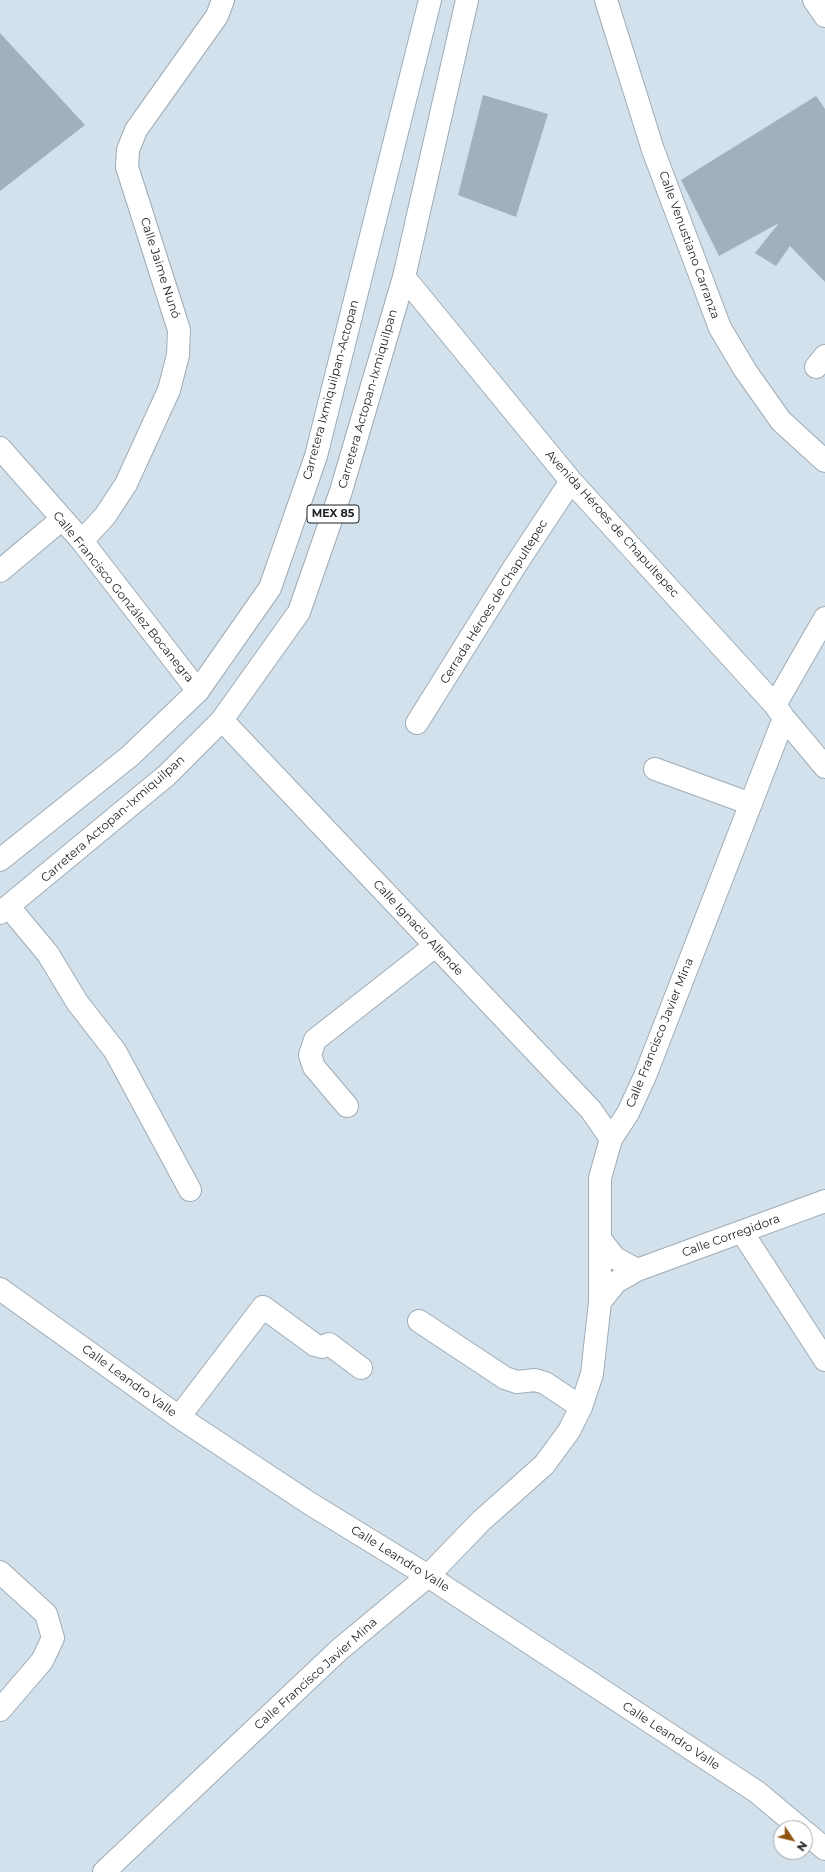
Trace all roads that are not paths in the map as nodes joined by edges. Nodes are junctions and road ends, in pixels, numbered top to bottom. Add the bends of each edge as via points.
1 (223, 0) edge
2 (430, 0) edge
3 (467, 0) edge
4 (606, 0) edge
5 (814, 0) edge
6 (825, 16) edge
7 (404, 277) junction
8 (0, 448) edge
9 (825, 461) edge
10 (571, 481) junction
11 (62, 520) junction
12 (82, 541) junction
13 (0, 572) edge
14 (825, 618) edge
15 (198, 691) junction
16 (780, 711) junction
17 (222, 720) junction
18 (417, 723) dead end
19 (825, 767) edge
20 (655, 769) dead end
21 (751, 804) junction
22 (0, 860) edge
23 (4, 910) edge
24 (435, 946) junction
25 (347, 1106) dead end
26 (610, 1139) junction
27 (190, 1190) dead end
28 (825, 1201) edge
29 (742, 1232) junction
30 (600, 1239) junction
31 (637, 1270) junction
32 (0, 1289) edge
33 (600, 1302) junction
34 (419, 1321) dead end
35 (825, 1360) edge
36 (361, 1368) dead end
37 (581, 1407) junction
38 (179, 1417) junction
39 (0, 1572) edge
40 (428, 1576) junction
41 (0, 1710) edge
42 (790, 1820) edge
43 (813, 1839) edge
44 (825, 1849) edge
45 (104, 1872) edge

1 - 12 street, Calle Jaime Nunó via 217,16 136,130 128,150 127,167 179,330 178,355 169,390 126,484 105,516
2 - 15 street, Carretera Ixmiquilpan-Actopan / MEX 85 via 316,456 270,588
3 - 7 street, Carretera Actopan-Ixmiquilpan / MEX 85
4 - 9 street, Calle Venustiano Carranza via 653,150 720,328 744,370 781,421
5 - 6 street
7 - 10 street, Avenida Héroes de Chapultepec
7 - 17 street, Carretera Actopan-Ixmiquilpan / MEX 85 via 341,491 299,612
8 - 11 street, Calle Francisco González Bocanegra
10 - 16 street, Avenida Héroes de Chapultepec
10 - 18 street, Cerrada Héroes de Chapultepec
11 - 12 street, Calle Francisco González Bocanegra
11 - 13 street
12 - 15 street, Calle Francisco González Bocanegra
14 - 16 street, Calle Francisco Javier Mina
15 - 22 street, Carretera Ixmiquilpan-Actopan / MEX 85 via 130,756
16 - 19 street, Avenida Héroes de Chapultepec
16 - 21 street, Calle Francisco Javier Mina
17 - 23 street, Carretera Actopan-Ixmiquilpan / MEX 85 via 167,774
17 - 24 street, Calle Ignacio Allende
20 - 21 street
21 - 26 street, Calle Francisco Javier Mina via 645,1076 628,1113
23 - 27 street via 48,954 77,1002 114,1051
24 - 25 street via 315,1040 310,1055 314,1067
24 - 26 street, Calle Ignacio Allende via 591,1110
26 - 30 street, Calle Francisco Javier Mina via 600,1178
28 - 29 street, Calle Corregidora
29 - 31 street, Calle Corregidora
29 - 35 street
30 - 31 street via 615,1258
30 - 33 street, Calle Francisco Javier Mina
31 - 33 street, Calle Corregidora via 616,1282
32 - 38 street, Calle Leandro Valle
33 - 37 street, Calle Francisco Javier Mina via 592,1374
34 - 37 street via 505,1378 517,1382 535,1380 545,1383
36 - 38 street via 329,1344 322,1347 315,1345 263,1307
37 - 40 street, Calle Francisco Javier Mina via 569,1431 544,1465 481,1521
38 - 40 street, Calle Leandro Valle via 309,1503
39 - 41 street via 46,1614 53,1638 42,1661
40 - 42 street, Calle Leandro Valle via 757,1792
40 - 45 street, Calle Francisco Javier Mina via 339,1650
43 - 44 street

